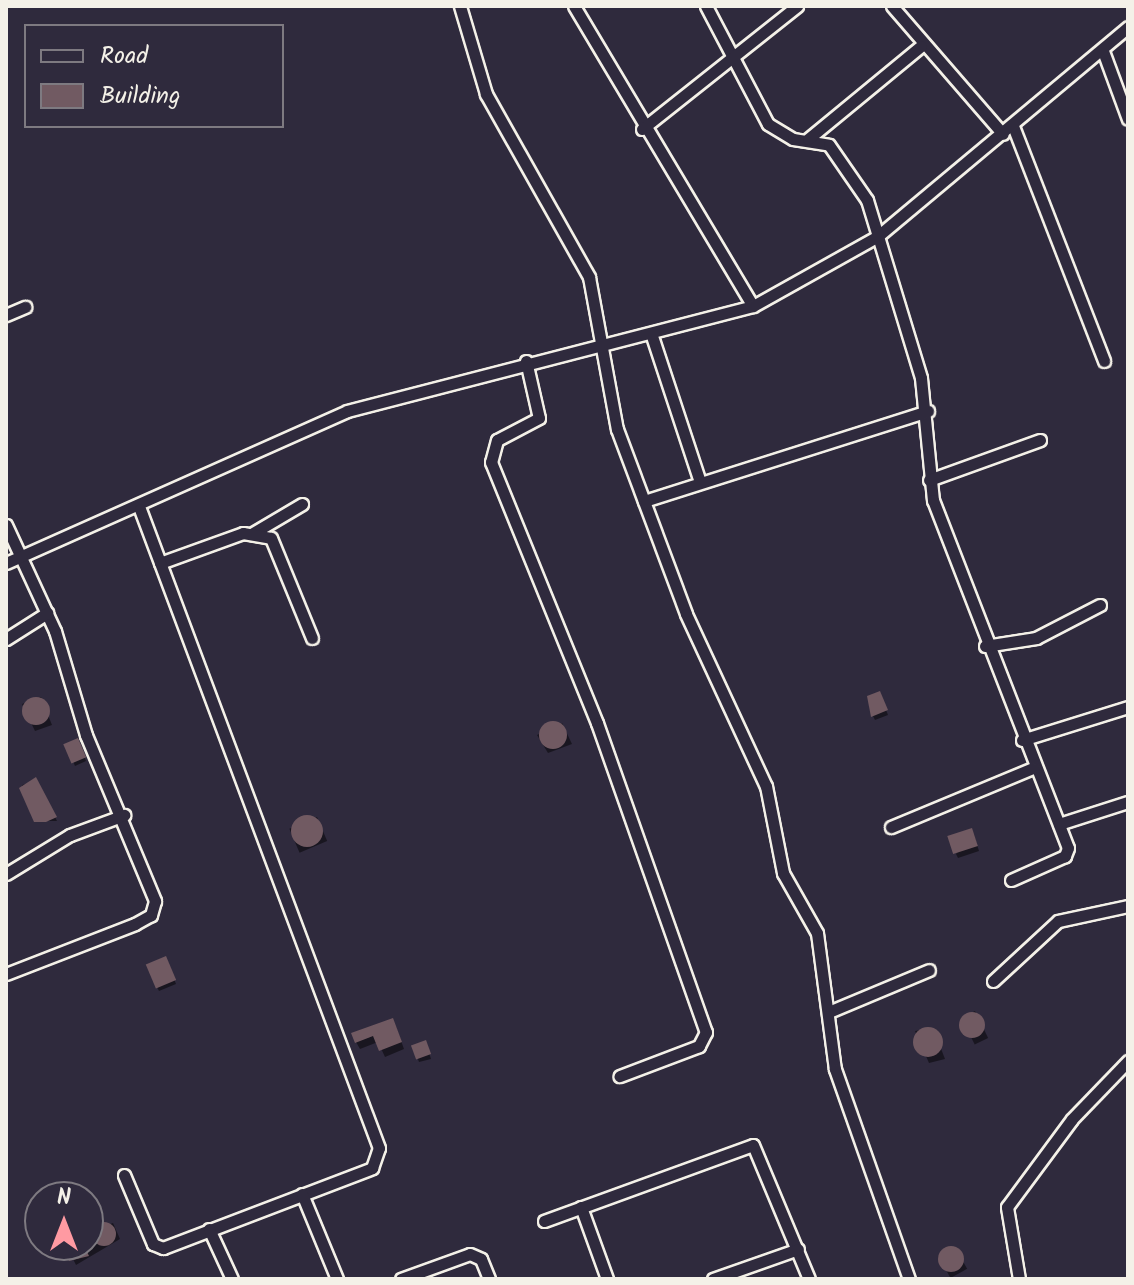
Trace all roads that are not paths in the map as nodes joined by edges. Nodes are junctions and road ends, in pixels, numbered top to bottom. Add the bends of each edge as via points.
1 (460, 6) edge
2 (574, 6) edge
3 (706, 6) edge
4 (797, 6) edge
5 (892, 6) edge
6 (1128, 27) edge
7 (921, 46) junction
8 (1103, 51) junction
9 (735, 62) junction
10 (1128, 119) edge
11 (1013, 126) junction
12 (642, 129) junction
13 (1003, 134) junction
14 (808, 140) junction
15 (878, 236) junction
16 (753, 306) junction
17 (25, 307) dead end
18 (6, 315) edge
19 (651, 333) junction
20 (596, 344) junction
21 (526, 361) junction
22 (1104, 361) dead end
23 (928, 411) junction
24 (1040, 440) dead end
25 (929, 480) junction
26 (700, 482) junction
27 (644, 501) junction
28 (302, 504) dead end
29 (140, 509) junction
30 (6, 525) edge
31 (253, 533) junction
32 (21, 557) junction
33 (6, 563) edge
34 (160, 563) junction
35 (1100, 605) dead end
36 (47, 613) junction
37 (312, 638) dead end
38 (6, 639) edge
39 (985, 646) junction
40 (1128, 707) edge
41 (1022, 740) junction
42 (1033, 768) junction
43 (1128, 802) edge
44 (124, 815) junction
45 (1059, 824) junction
46 (891, 827) dead end
47 (6, 874) edge
48 (1011, 880) dead end
49 (1128, 906) edge
50 (929, 970) dead end
51 (6, 974) edge
52 (993, 981) dead end
53 (831, 1011) junction
54 (1128, 1061) edge
55 (620, 1076) dead end
56 (124, 1175) dead end
57 (302, 1194) junction
58 (581, 1207) junction
59 (544, 1221) dead end
60 (209, 1229) junction
61 (798, 1249) junction
62 (232, 1279) edge
63 (337, 1279) edge
64 (401, 1279) edge
65 (489, 1279) edge
66 (607, 1279) edge
67 (713, 1279) edge
68 (809, 1279) edge
69 (909, 1279) edge
70 (1019, 1279) edge

1 - 20 street via 486,94 589,277
2 - 12 street
3 - 9 street
4 - 9 street
5 - 7 street
6 - 8 street
7 - 13 street
7 - 14 street
8 - 10 street
8 - 11 street
9 - 12 street
9 - 14 street via 768,124
11 - 13 street
11 - 22 street
12 - 16 street
13 - 15 street
14 - 15 street via 829,145 855,172
15 - 16 street
15 - 23 street
16 - 19 street
17 - 18 street
19 - 20 street
19 - 26 street
20 - 21 street
20 - 27 street
21 - 29 street via 347,411
21 - 55 street via 539,418 497,440 491,462 597,723 706,1032 699,1046
23 - 25 street
23 - 26 street
24 - 25 street
25 - 39 street
26 - 27 street
27 - 53 street via 686,614 766,786 774,849 817,933
28 - 31 street
29 - 32 street
29 - 34 street
30 - 32 street
31 - 34 street
31 - 37 street via 278,546
32 - 33 street
32 - 36 street
34 - 57 street via 379,1148 372,1168
35 - 39 street via 1036,638
36 - 38 street
36 - 44 street via 86,735
39 - 41 street
40 - 41 street
41 - 42 street
42 - 45 street
42 - 46 street
43 - 45 street
44 - 47 street via 70,835
44 - 51 street via 155,901 151,915
45 - 48 street via 1065,856
49 - 52 street via 1058,921
50 - 53 street
53 - 69 street via 835,1069
54 - 70 street via 1072,1119 1039,1174 1007,1207
56 - 60 street via 156,1248
57 - 60 street
57 - 63 street
58 - 59 street
58 - 61 street via 753,1145
58 - 66 street
60 - 62 street
61 - 67 street
61 - 68 street
64 - 65 street via 470,1254 481,1259

